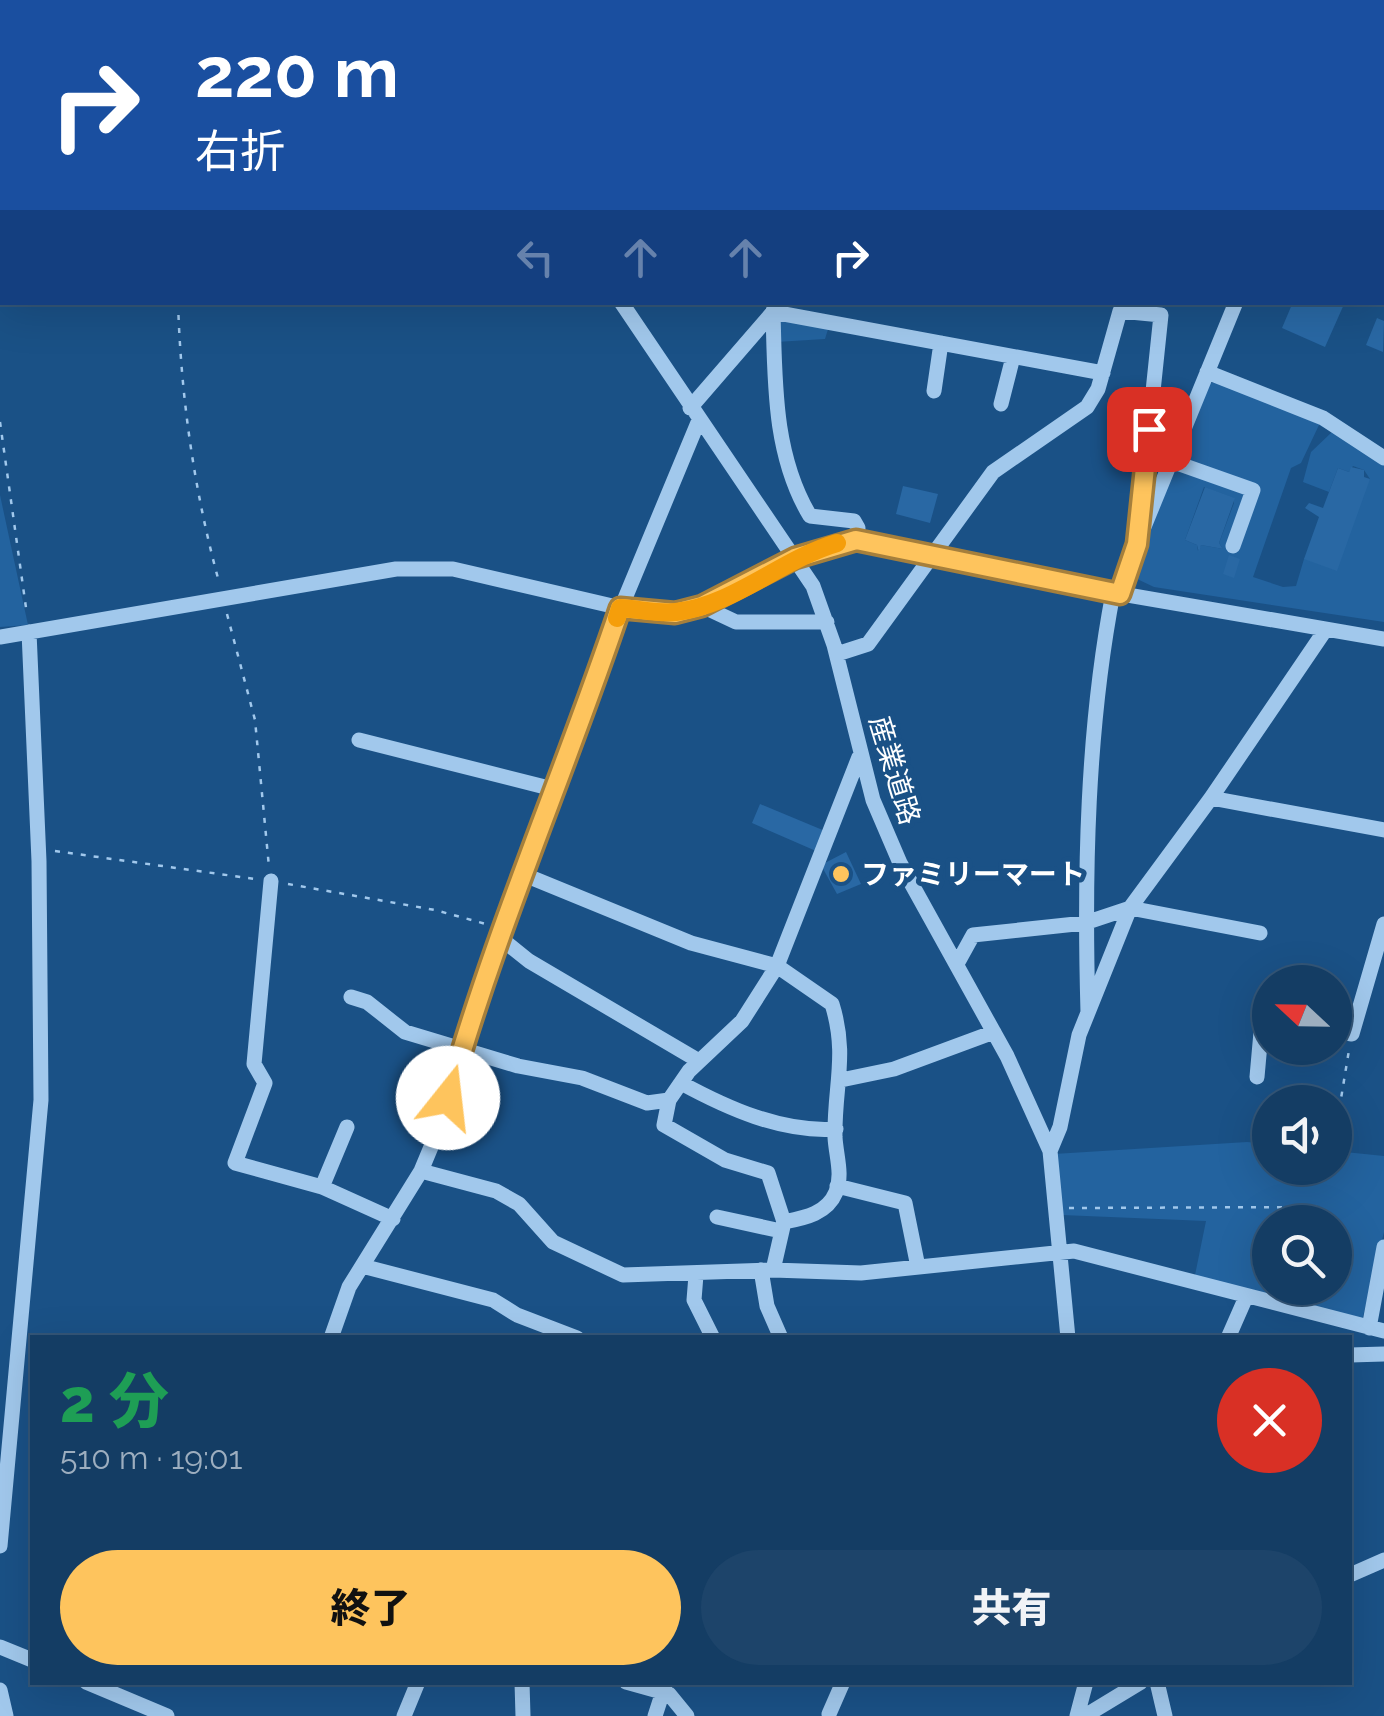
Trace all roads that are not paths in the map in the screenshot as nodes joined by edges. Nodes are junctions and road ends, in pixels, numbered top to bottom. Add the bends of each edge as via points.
1 (623, 305) edge
2 (1235, 305) edge
3 (773, 307) edge
4 (941, 344) junction
5 (1013, 357) junction
6 (1208, 372) junction
7 (1102, 374) junction
8 (934, 391) dead end
9 (1001, 404) dead end
10 (695, 414) junction
11 (1384, 458) edge
12 (1171, 461) junction
13 (856, 540) junction
14 (1137, 544) junction
15 (1233, 546) dead end
16 (932, 556) junction
17 (795, 558) junction
18 (1116, 594) junction
19 (702, 606) junction
20 (620, 608) junction
21 (827, 622) junction
22 (1326, 629) junction
23 (30, 632) junction
24 (0, 637) edge
25 (1384, 639) edge
26 (836, 654) junction
27 (359, 740) dead end
28 (859, 757) junction
29 (554, 789) junction
30 (1212, 798) junction
31 (1384, 830) edge
32 (520, 873) junction
33 (271, 881) road end
34 (1130, 908) junction
35 (1085, 923) junction
36 (1384, 924) edge
37 (500, 933) junction
38 (1260, 933) dead end
39 (1379, 963) edge
40 (957, 964) junction
41 (778, 966) junction
42 (351, 997) dead end
43 (1088, 1012) junction
44 (994, 1032) junction
45 (1352, 1034) edge
46 (462, 1049) junction
47 (699, 1061) junction
48 (1258, 1065) edge
49 (1257, 1076) dead end
50 (842, 1080) junction
51 (681, 1083) junction
52 (668, 1100) junction
53 (347, 1127) dead end
54 (836, 1129) junction
55 (1050, 1151) junction
56 (421, 1171) junction
57 (837, 1186) junction
58 (322, 1188) junction
59 (717, 1217) dead end
60 (393, 1219) junction
61 (782, 1226) junction
62 (1384, 1247) edge
63 (1062, 1252) junction
64 (362, 1266) junction
65 (918, 1267) junction
66 (767, 1270) junction
67 (696, 1275) junction
68 (1246, 1298) junction
69 (1377, 1330) edge
70 (331, 1335) edge
71 (568, 1335) edge
72 (712, 1335) edge
73 (780, 1335) edge
74 (1068, 1335) edge
75 (1229, 1335) edge
76 (1384, 1354) edge
77 (1352, 1355) edge
78 (0, 1546) edge
79 (1384, 1560) edge
80 (1352, 1573) edge
81 (0, 1647) edge
82 (30, 1659) edge
83 (93, 1685) edge
84 (417, 1685) edge
85 (522, 1685) edge
86 (842, 1685) edge
87 (1085, 1685) edge
88 (1137, 1685) edge
89 (1159, 1685) edge
90 (665, 1687) edge
91 (0, 1690) edge
92 (829, 1714) edge
93 (6, 1716) edge
94 (167, 1716) edge
95 (404, 1716) edge
96 (523, 1716) edge
97 (655, 1716) edge
98 (686, 1716) edge
99 (1077, 1716) edge
100 (1086, 1716) edge
101 (1165, 1716) edge

1 - 10 street, 産業道路
2 - 6 street
3 - 4 street
3 - 10 street
3 - 13 street via 776,416 801,501 810,516 854,521
4 - 5 street
4 - 8 street
5 - 7 street
5 - 9 street
6 - 11 street via 1322,418
6 - 12 street
7 - 14 street via 1120,311 1160,315
7 - 16 street via 1087,407 993,472
10 - 17 street, 産業道路
10 - 20 street
12 - 14 street
12 - 15 street via 1253,490
13 - 16 street
13 - 17 street
14 - 18 street
16 - 18 street
16 - 26 street via 868,644
17 - 19 street
17 - 21 street, 産業道路
18 - 22 street
18 - 35 street via 1100,662
19 - 20 street via 675,613
19 - 21 street via 736,622
20 - 23 street via 453,568 396,570
20 - 29 street
21 - 26 street, 産業道路
22 - 25 street
22 - 30 street
23 - 24 street
23 - 78 street via 41,1100
26 - 28 street, 産業道路
27 - 29 street
28 - 40 street, 産業道路 via 900,862
28 - 41 street
29 - 32 street
30 - 31 street
30 - 34 street
32 - 37 street
32 - 41 street via 691,942
33 - 58 street via 254,1064 264,1084 235,1163
34 - 35 street
34 - 38 street
34 - 43 street
35 - 40 street via 973,936
35 - 43 street
36 - 39 street
37 - 46 street
37 - 47 street via 529,961
39 - 45 street
40 - 44 street, 産業道路
41 - 47 street via 742,1020
41 - 50 street via 832,1004 843,1046
42 - 46 street via 405,1032
43 - 55 street
44 - 50 street via 894,1069
44 - 55 street, 産業道路
46 - 52 street via 582,1078 647,1103
46 - 56 street
47 - 51 street
48 - 49 street
50 - 54 street
51 - 52 street
51 - 54 street via 728,1108
52 - 61 street via 669,1131 725,1160 764,1169
53 - 58 street
54 - 57 street
55 - 63 street, 産業道路
56 - 60 street
56 - 67 street via 496,1191 554,1242 623,1275
57 - 61 street via 818,1213
57 - 65 street via 904,1203
58 - 60 street
59 - 61 street
60 - 64 street
61 - 66 street
62 - 69 street
63 - 65 street
63 - 68 street
63 - 74 street, 産業道路
64 - 70 street
64 - 71 street via 493,1300
65 - 66 street
66 - 67 street
66 - 73 street via 767,1306
67 - 72 street via 694,1300
68 - 69 street
68 - 75 street
76 - 77 street
79 - 80 street
81 - 82 street
83 - 94 street
84 - 95 street
85 - 96 street
86 - 92 street
87 - 99 street
88 - 100 street
89 - 101 street
90 - 97 street
90 - 98 street
91 - 93 street

